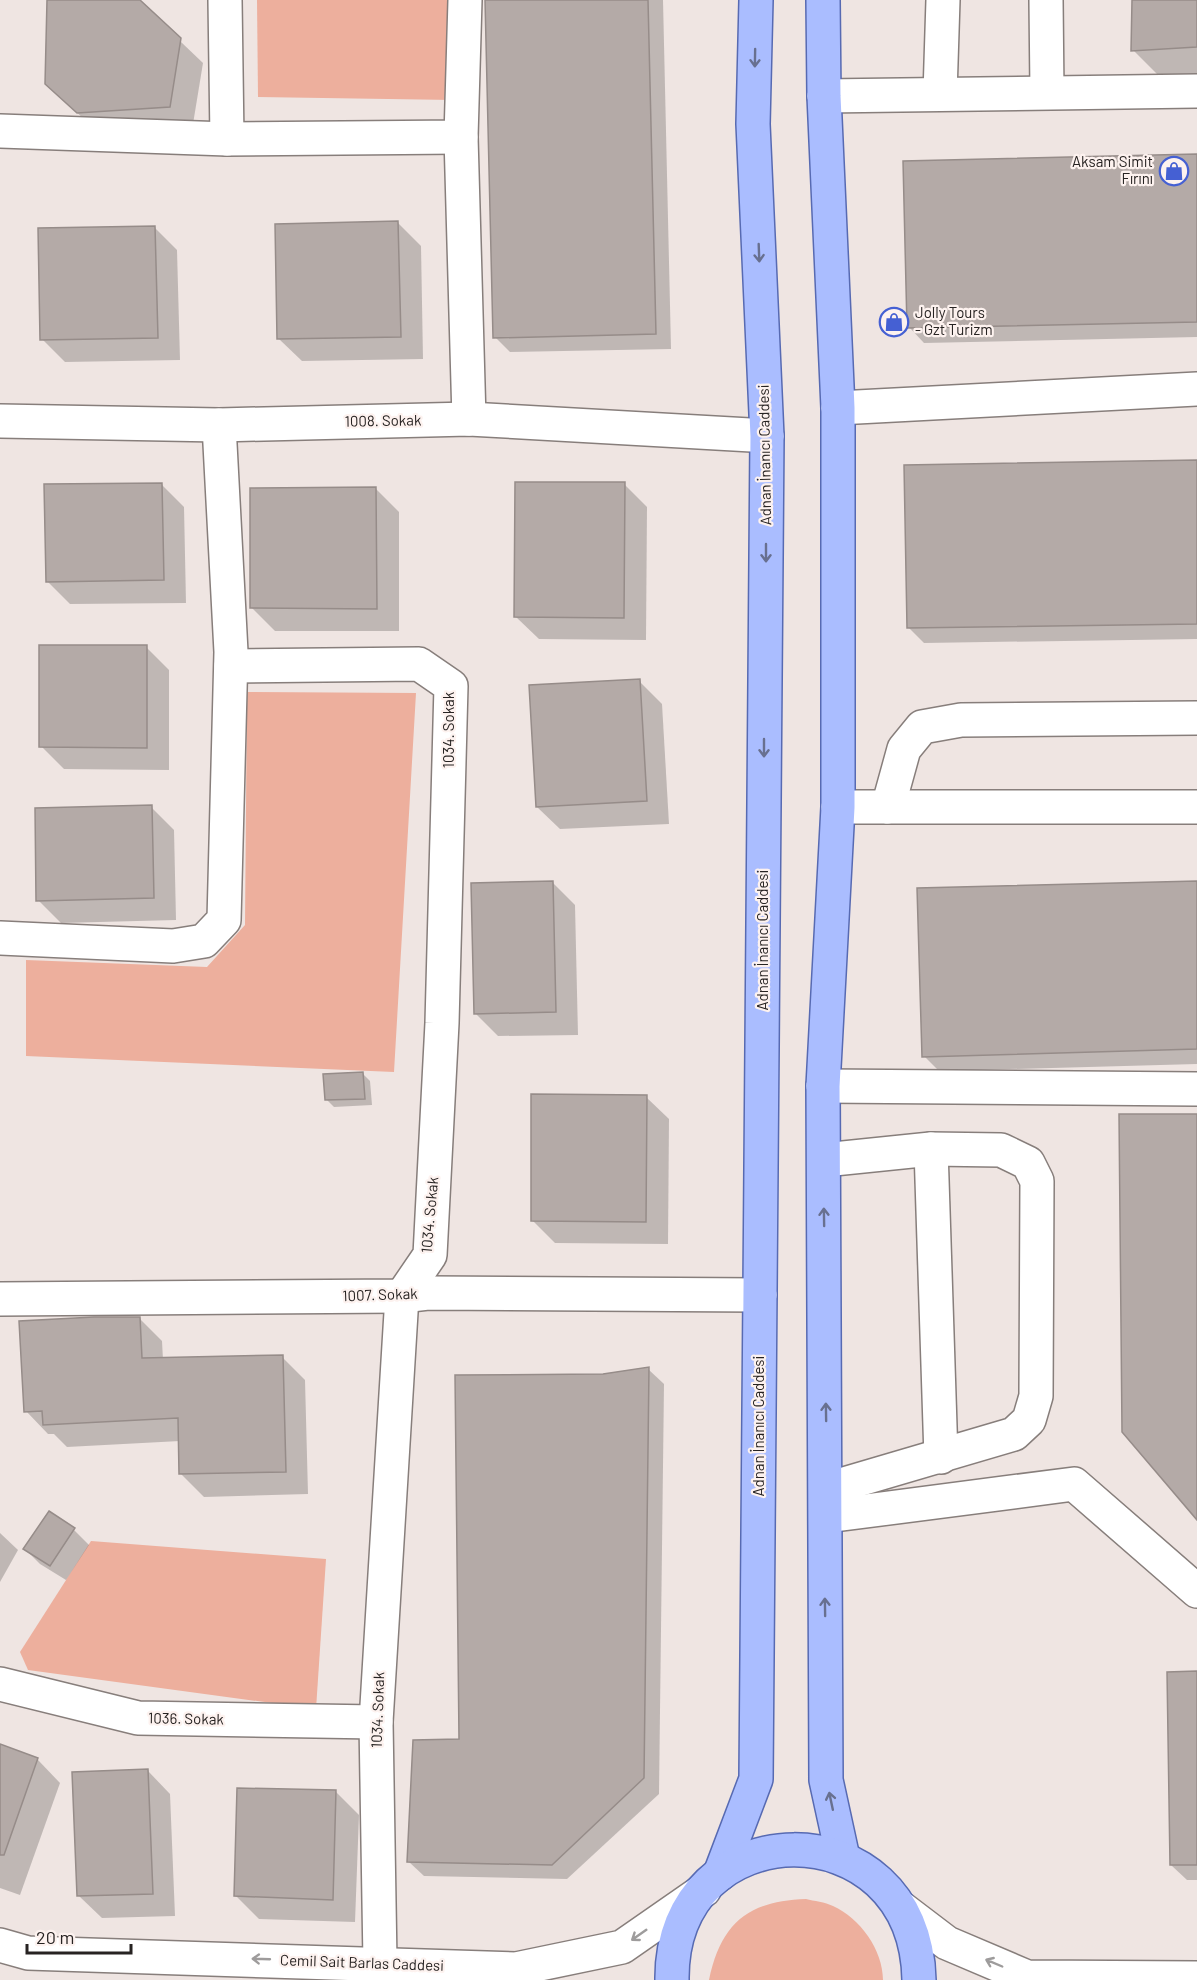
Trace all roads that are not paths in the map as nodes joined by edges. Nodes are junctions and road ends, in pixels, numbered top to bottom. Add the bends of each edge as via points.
1 (225, 0) edge
2 (465, 0) edge
3 (756, 0) edge
4 (823, 0) edge
5 (943, 0) edge
6 (1046, 0) edge
7 (1197, 91) edge
8 (1047, 92) junction
9 (940, 94) junction
10 (824, 96) junction
11 (0, 131) edge
12 (461, 137) junction
13 (227, 139) junction
14 (1197, 389) edge
15 (838, 408) junction
16 (468, 419) junction
17 (0, 421) edge
18 (219, 425) junction
19 (766, 436) junction
20 (231, 666) junction
21 (1197, 718) edge
22 (838, 807) junction
23 (888, 807) junction
24 (1197, 807) edge
25 (0, 938) edge
26 (823, 1086) junction
27 (1197, 1089) edge
28 (931, 1149) junction
29 (824, 1160) junction
30 (760, 1295) junction
31 (402, 1296) junction
32 (0, 1299) edge
33 (940, 1457) junction
34 (827, 1503) junction
35 (1197, 1591) edge
36 (0, 1684) edge
37 (376, 1722) junction
38 (843, 1858) junction
39 (712, 1882) junction
40 (901, 1908) junction
41 (0, 1945) edge
42 (380, 1962) junction
43 (1197, 1978) edge
44 (672, 1980) edge
45 (919, 1980) edge

1 - 13 street
2 - 12 street
3 -> 19 main road, Adnan İnanıcı Caddesi via 753,124
4 - 10 main road
5 - 9 street
6 - 8 street
7 - 8 street
8 - 9 street
9 - 10 street
10 - 15 main road
11 - 13 street
12 - 13 street
12 - 16 street
14 - 15 street
15 - 22 main road
16 - 18 street, 1008. Sokak
16 - 19 street, 1008. Sokak
17 - 18 street, 1008. Sokak
18 - 20 street
19 -> 30 main road, Adnan İnanıcı Caddesi
20 - 25 street via 224,920 204,941 173,946
20 - 31 street, 1034. Sokak via 419,664 451,686 442,1023 430,1255
21 - 23 street via 961,720 922,728 904,748
22 - 23 street
22 - 26 main road
23 - 24 street
26 - 27 street
26 - 29 main road
28 - 29 street
28 - 33 street
28 - 33 street via 1001,1150 1028,1163 1037,1181 1036,1396 1029,1420 1014,1434
34 -> 29 main road
30 - 31 street, 1007. Sokak
30 - 39 main road, Adnan İnanıcı Caddesi via 756,1779
31 - 32 street, 1007. Sokak
31 - 37 street, 1034. Sokak
33 - 34 street
34 - 35 street via 1074,1484
38 -> 34 main road via 826,1780
36 - 37 street, 1036. Sokak via 138,1718
37 - 42 street, 1034. Sokak
38 - 39 main road via 809,1850 766,1852 742,1861
38 - 40 main road via 866,1871
39 -> 42 street, Cemil Sait Barlas Caddesi via 622,1947 516,1969
39 - 44 main road via 686,1914 677,1938
43 -> 40 street via 1027,1977 947,1943
40 - 45 main road via 919,1957
42 -> 41 street, Cemil Sait Barlas Caddesi via 28,1953

